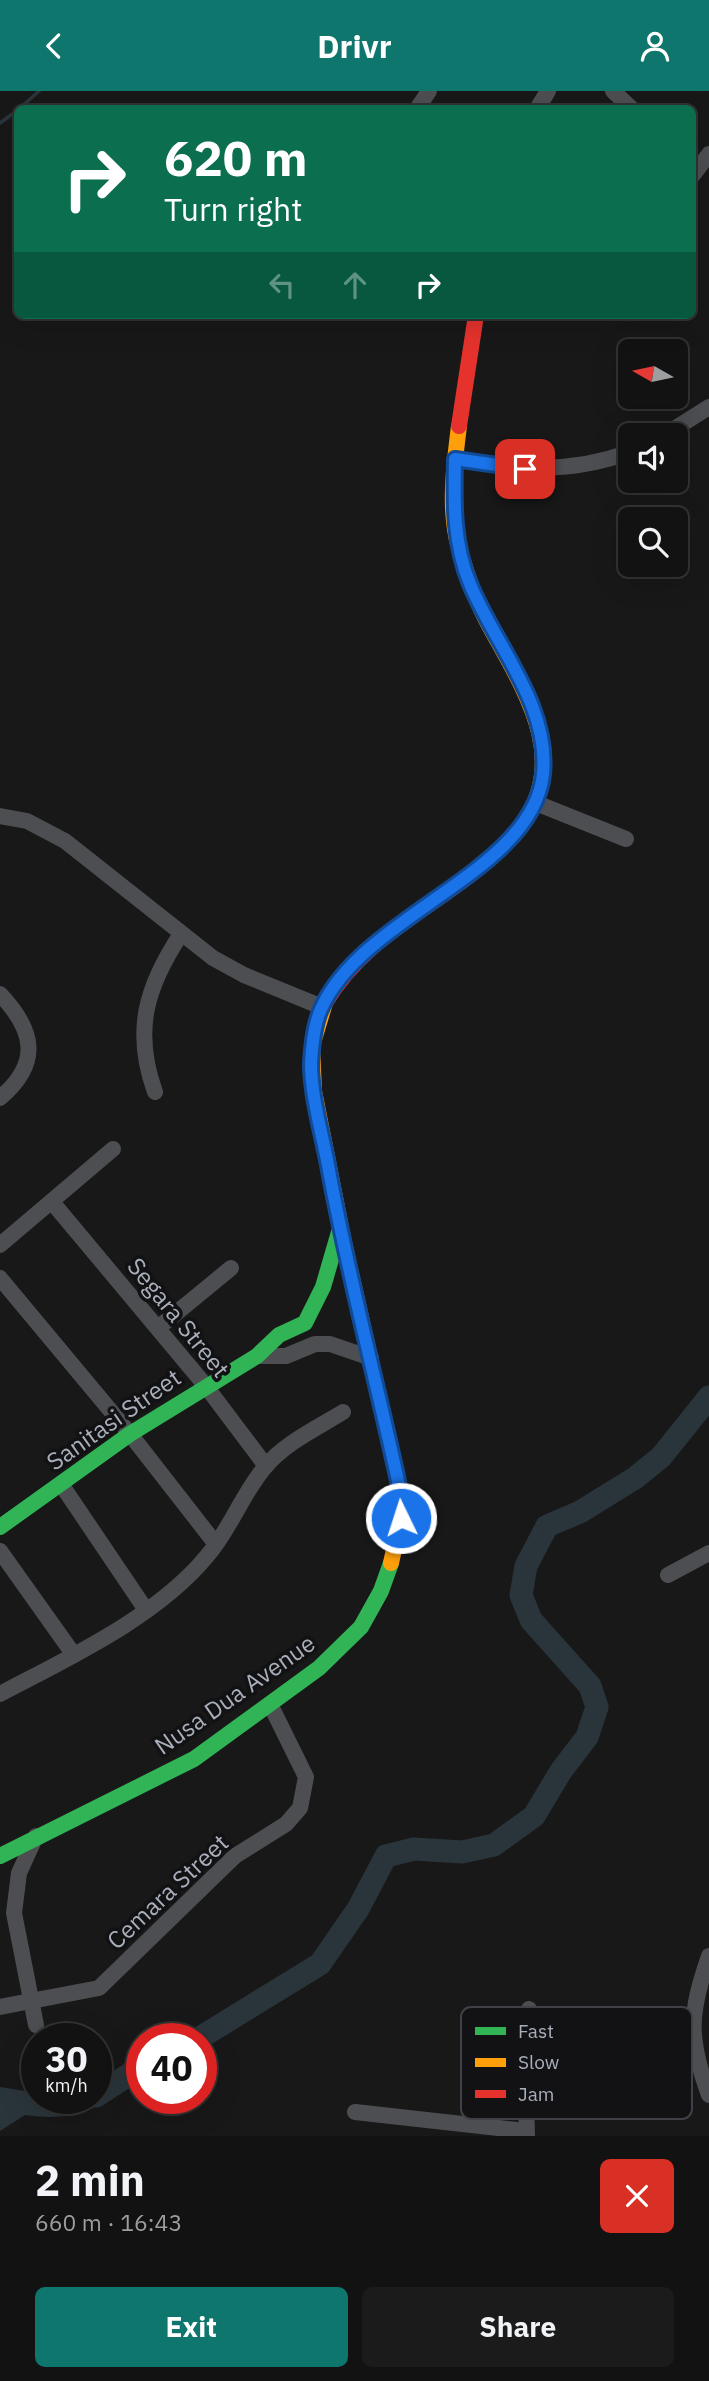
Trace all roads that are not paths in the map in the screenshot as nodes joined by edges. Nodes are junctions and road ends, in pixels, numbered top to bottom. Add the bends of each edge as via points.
1 (613, 91) edge
2 (628, 105) edge
3 (709, 154) edge
4 (696, 167) edge
5 (476, 319) edge
6 (709, 407) edge
7 (684, 423) edge
8 (618, 456) edge
9 (455, 459) junction
10 (536, 803) junction
11 (0, 816) edge
12 (626, 839) dead end
13 (180, 934) junction
14 (0, 994) edge
15 (322, 1007) junction
16 (155, 1092) dead end
17 (0, 1098) edge
18 (113, 1149) dead end
19 (52, 1202) junction
20 (340, 1230) junction
21 (3, 1237) edge
22 (231, 1268) dead end
23 (0, 1278) edge
24 (305, 1323) junction
25 (158, 1328) junction
26 (315, 1344) junction
27 (257, 1356) junction
28 (371, 1358) junction
29 (205, 1385) junction
30 (343, 1412) dead end
31 (131, 1434) junction
32 (266, 1466) junction
33 (61, 1484) junction
34 (0, 1527) edge
35 (215, 1543) junction
36 (0, 1551) edge
37 (709, 1553) edge
38 (668, 1575) dead end
39 (146, 1610) junction
40 (74, 1655) junction
41 (0, 1695) edge
42 (270, 1704) junction
43 (36, 1836) junction
44 (0, 1856) edge
45 (709, 1956) edge
46 (33, 2001) junction
47 (0, 2007) edge
48 (36, 2023) edge
49 (709, 2095) edge
50 (355, 2112) dead end
51 (526, 2134) edge

1 - 2 street
3 - 4 street
5 - 9 street, Nusa Dua Avenue
6 - 7 street
8 - 9 street via 560,469
9 - 10 street, Nusa Dua Avenue via 454,524 469,582 530,702 542,736 543,775
10 - 12 street
10 - 15 street, Nusa Dua Avenue via 509,844 371,946 342,976
11 - 13 street via 27,821 55,835
13 - 15 street via 244,975
13 - 16 street via 160,966 142,1033 145,1064
14 - 17 street via 16,1011 28,1039 28,1063 17,1083
15 - 20 street, Nusa Dua Avenue via 311,1065
18 - 19 street
19 - 21 street
19 - 25 street, Segara Street
20 - 24 street via 323,1287
20 - 28 street, Nusa Dua Avenue
22 - 25 street
23 - 31 street
24 - 26 street
24 - 27 street, Sanitasi Street via 279,1335
25 - 29 street, Segara Street
26 - 27 street, Sanitasi Street via 286,1356
26 - 28 street via 330,1344
27 - 29 street, Sanitasi Street
28 - 42 street, Nusa Dua Avenue via 398,1481 401,1518 395,1553 361,1627 319,1668
29 - 31 street, Sanitasi Street
29 - 32 street, Segara Street
30 - 32 street via 293,1442
31 - 33 street, Sanitasi Street
31 - 35 street
32 - 35 street
33 - 34 street, Sanitasi Street
33 - 39 street
35 - 39 street via 209,1555
36 - 40 street
37 - 38 street
39 - 40 street
40 - 41 street
42 - 43 street, Nusa Dua Avenue via 194,1759
42 - 46 street, Cemara Street via 306,1777 300,1808 286,1824 235,1856 99,1988
43 - 44 street, Nusa Dua Avenue
43 - 46 street via 19,1873 14,1913
45 - 49 street via 692,2020 694,2055
46 - 47 street, Cemara Street
46 - 48 street
50 - 51 street

